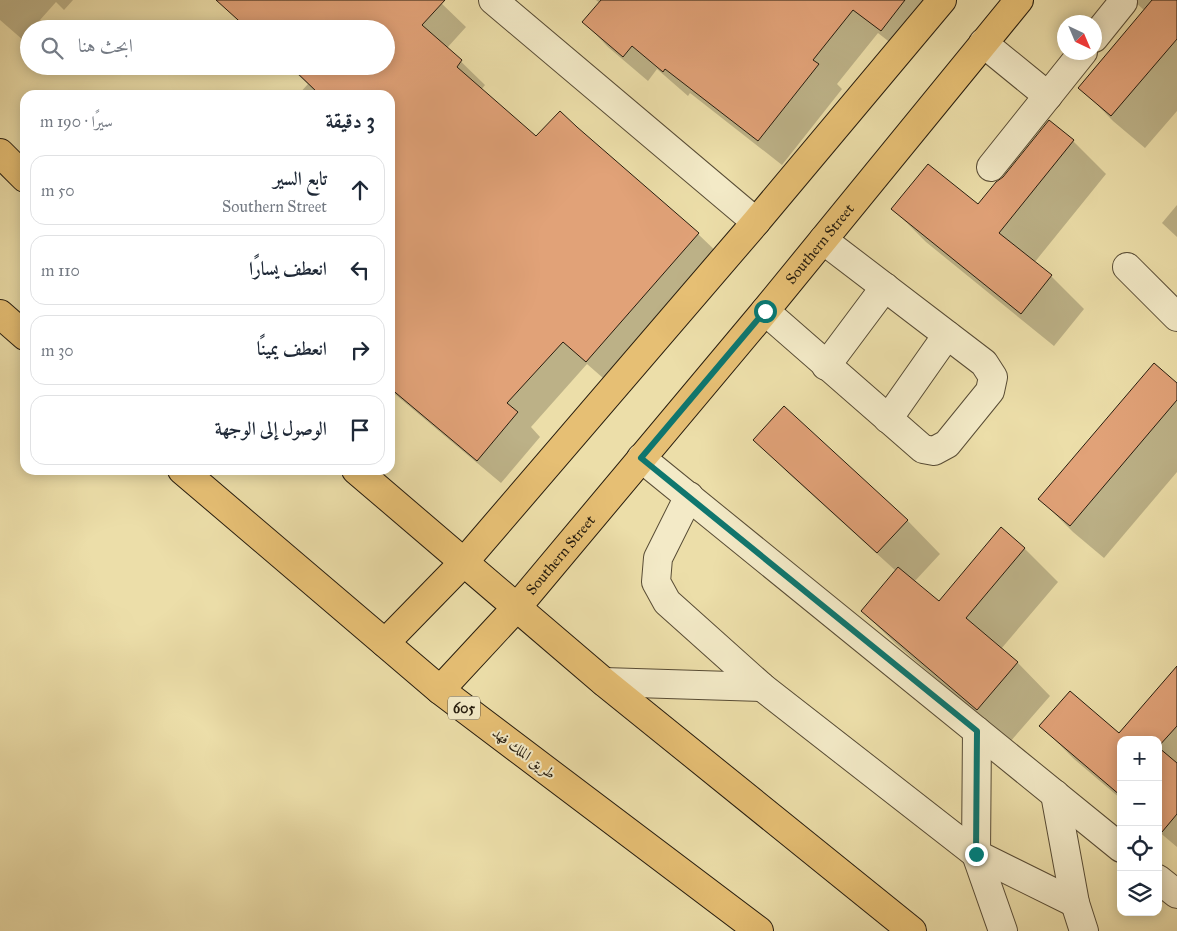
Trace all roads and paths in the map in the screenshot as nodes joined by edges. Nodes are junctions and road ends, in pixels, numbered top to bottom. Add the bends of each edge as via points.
1 (942, 0) edge
2 (1019, 0) edge
3 (498, 2) edge
4 (1124, 2) dead end
5 (1102, 28) edge
6 (983, 43) junction
7 (1077, 60) edge
8 (1048, 96) junction
9 (0, 153) edge
10 (991, 167) dead end
11 (20, 173) edge
12 (756, 222) junction
13 (823, 240) junction
14 (1127, 268) dead end
15 (885, 287) junction
16 (765, 311) junction
17 (0, 314) edge
18 (1177, 317) edge
19 (20, 332) edge
20 (947, 335) junction
21 (826, 366) junction
22 (888, 419) junction
23 (641, 458) junction
24 (188, 475) edge
25 (362, 475) edge
26 (689, 496) junction
27 (464, 562) junction
28 (517, 607) junction
29 (385, 643) junction
30 (604, 682) junction
31 (762, 687) junction
32 (440, 690) junction
33 (977, 731) junction
34 (1055, 794) junction
35 (1117, 845) edge
36 (976, 854) junction
37 (1162, 882) edge
38 (1177, 894) edge
39 (1075, 903) junction
40 (759, 931) edge
41 (912, 931) edge
42 (1002, 931) edge
43 (1084, 931) edge

1 - 12 main road
2 - 6 main road, Southern Street
3 - 12 street
4 - 5 street
6 - 8 street
6 - 13 main road, Southern Street
7 - 8 street
8 - 10 street
9 - 11 main road
12 - 27 main road
13 - 15 street
13 - 16 main road, Southern Street
14 - 18 street
15 - 20 street
15 - 21 street
16 - 21 street
16 - 23 main road, Southern Street
17 - 19 main road
20 - 22 street
20 - 22 street via 984,363 993,377 990,390 947,444 934,451 923,449
21 - 22 street
23 - 26 street
23 - 28 main road, Southern Street
24 - 29 main road, طريق الملك فهد / 605
25 - 27 main road
26 - 31 street via 658,558 656,582 667,602
26 - 33 street
27 - 28 main road
27 - 29 main road
28 - 30 main road
28 - 32 main road, Southern Street
29 - 32 main road, طريق الملك فهد / 605
30 - 31 street
30 - 41 main road
31 - 36 street
32 - 40 main road, طريق الملك فهد / 605
33 - 34 street
33 - 36 street
34 - 35 street
34 - 39 street
36 - 39 street
36 - 42 street
37 - 38 street
39 - 43 street

